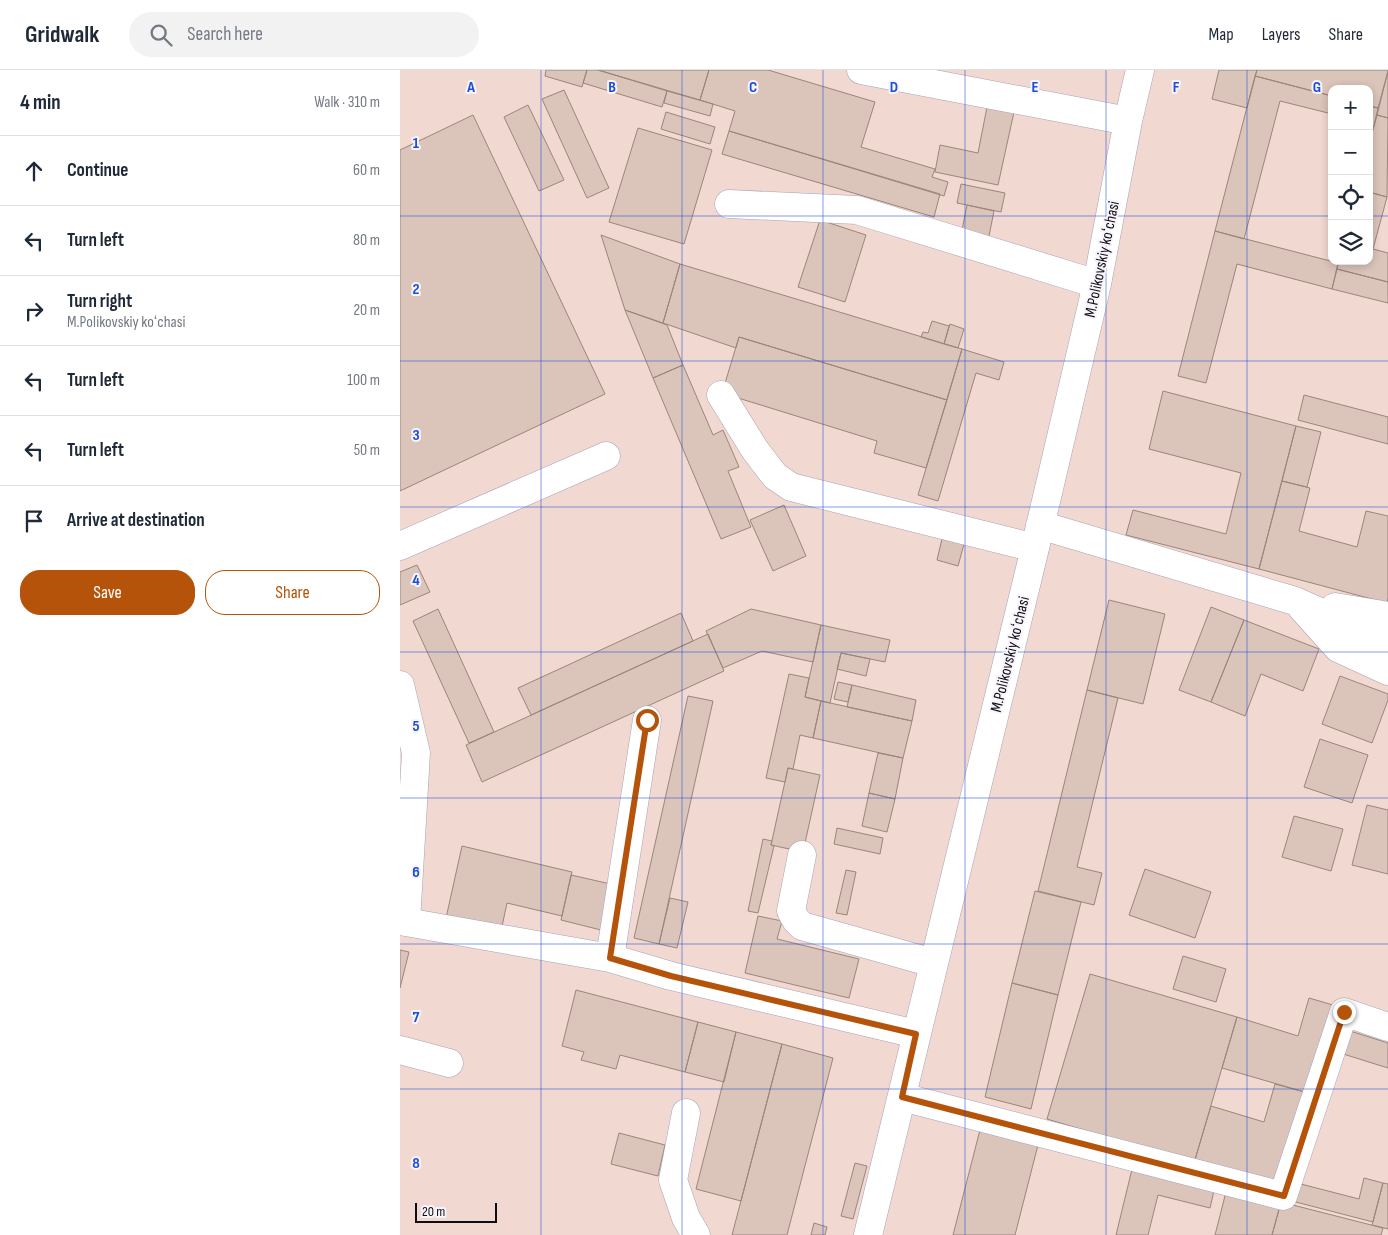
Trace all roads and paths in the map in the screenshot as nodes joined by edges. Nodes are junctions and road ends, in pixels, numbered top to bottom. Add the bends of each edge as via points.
1 (862, 70) edge
2 (1140, 70) edge
3 (933, 77) edge
4 (1128, 121) junction
5 (729, 204) dead end
6 (1097, 284) junction
7 (720, 395) dead end
8 (606, 456) dead end
9 (1038, 537) junction
10 (400, 546) edge
11 (1295, 601) junction
12 (1387, 629) edge
13 (1388, 671) edge
14 (400, 685) edge
15 (647, 720) dead end
16 (802, 855) dead end
17 (403, 921) edge
18 (610, 958) junction
19 (933, 963) junction
20 (1388, 1027) edge
21 (916, 1034) junction
22 (400, 1050) edge
23 (449, 1064) dead end
24 (902, 1097) junction
25 (686, 1112) dead end
26 (696, 1235) edge
27 (868, 1235) edge

1 - 3 street
2 - 4 street, M.Polikovskiy koʻchasi
3 - 4 street
4 - 6 street, M.Polikovskiy koʻchasi
5 - 6 street via 857,210
6 - 9 street, M.Polikovskiy koʻchasi
7 - 9 street via 755,450 775,476 790,487
8 - 10 street
9 - 11 street
9 - 19 street, M.Polikovskiy koʻchasi
11 - 12 street
11 - 13 street via 1338,648
14 - 17 street via 416,753
15 - 18 street
16 - 19 street via 791,911 802,926
17 - 18 street
18 - 21 street via 671,976
19 - 21 street, M.Polikovskiy koʻchasi
20 - 24 street via 1344,1012 1284,1196
21 - 24 street, M.Polikovskiy koʻchasi
22 - 23 street
24 - 27 street, M.Polikovskiy koʻchasi
25 - 26 street via 673,1180 686,1218

